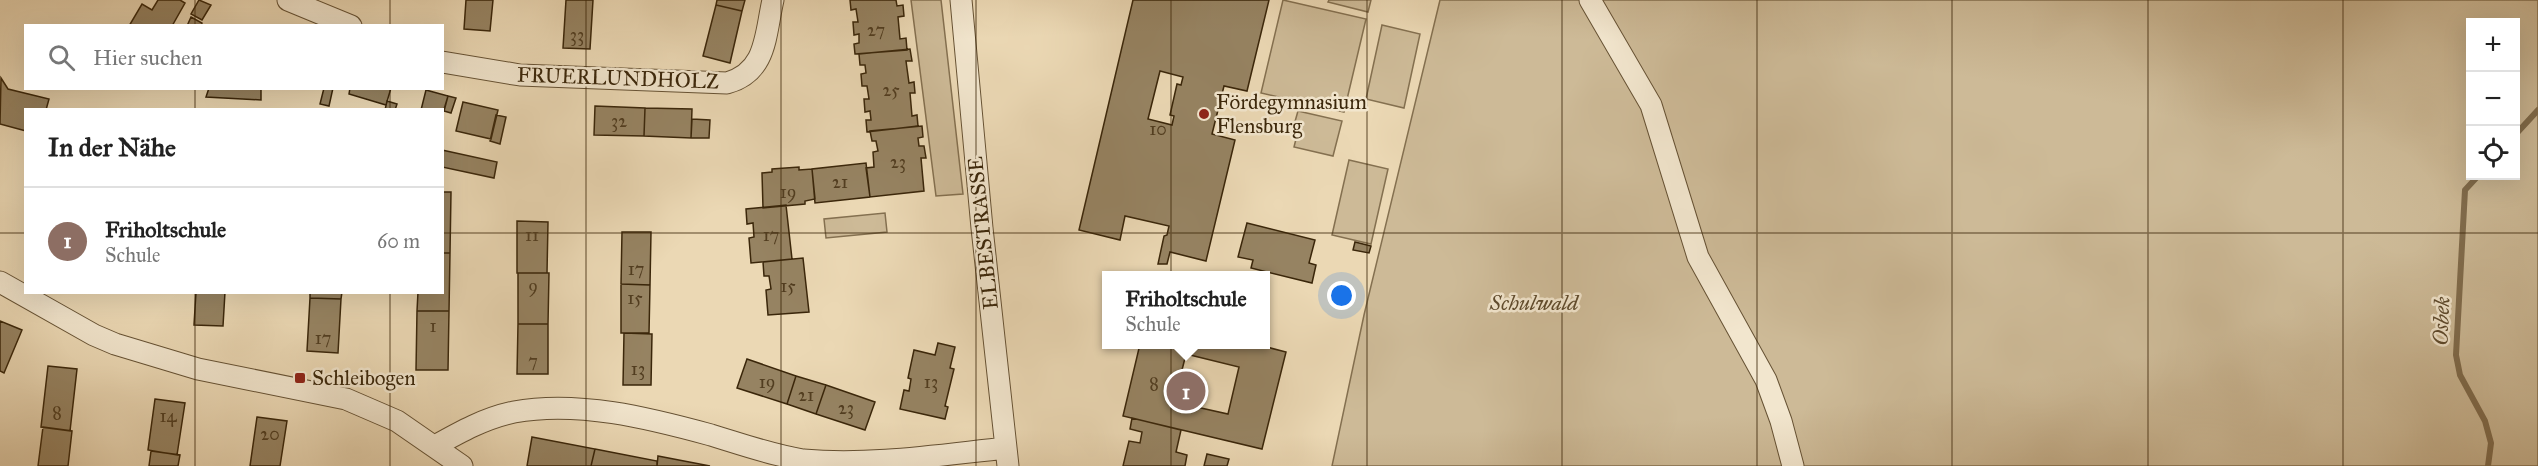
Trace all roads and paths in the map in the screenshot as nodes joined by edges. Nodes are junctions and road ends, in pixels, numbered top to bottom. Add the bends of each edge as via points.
1 (288, 0) edge
2 (773, 0) edge
3 (961, 0) edge
4 (1590, 0) edge
5 (346, 24) edge
6 (444, 62) edge
7 (0, 282) edge
8 (435, 446) junction
9 (1007, 457) edge
10 (462, 466) edge
11 (1793, 466) edge

1 - 5 street
2 - 6 street, FRUERLUNDHOLZ via 761,55 754,69 742,79 727,83 520,75
3 - 9 street, ELBESTRASSE
4 - 11 street via 1651,105 1698,257 1766,380
7 - 8 street via 115,344 198,369 346,399 397,421
8 - 9 street via 472,425 514,412 557,410 653,421 776,454 841,464
8 - 10 street

